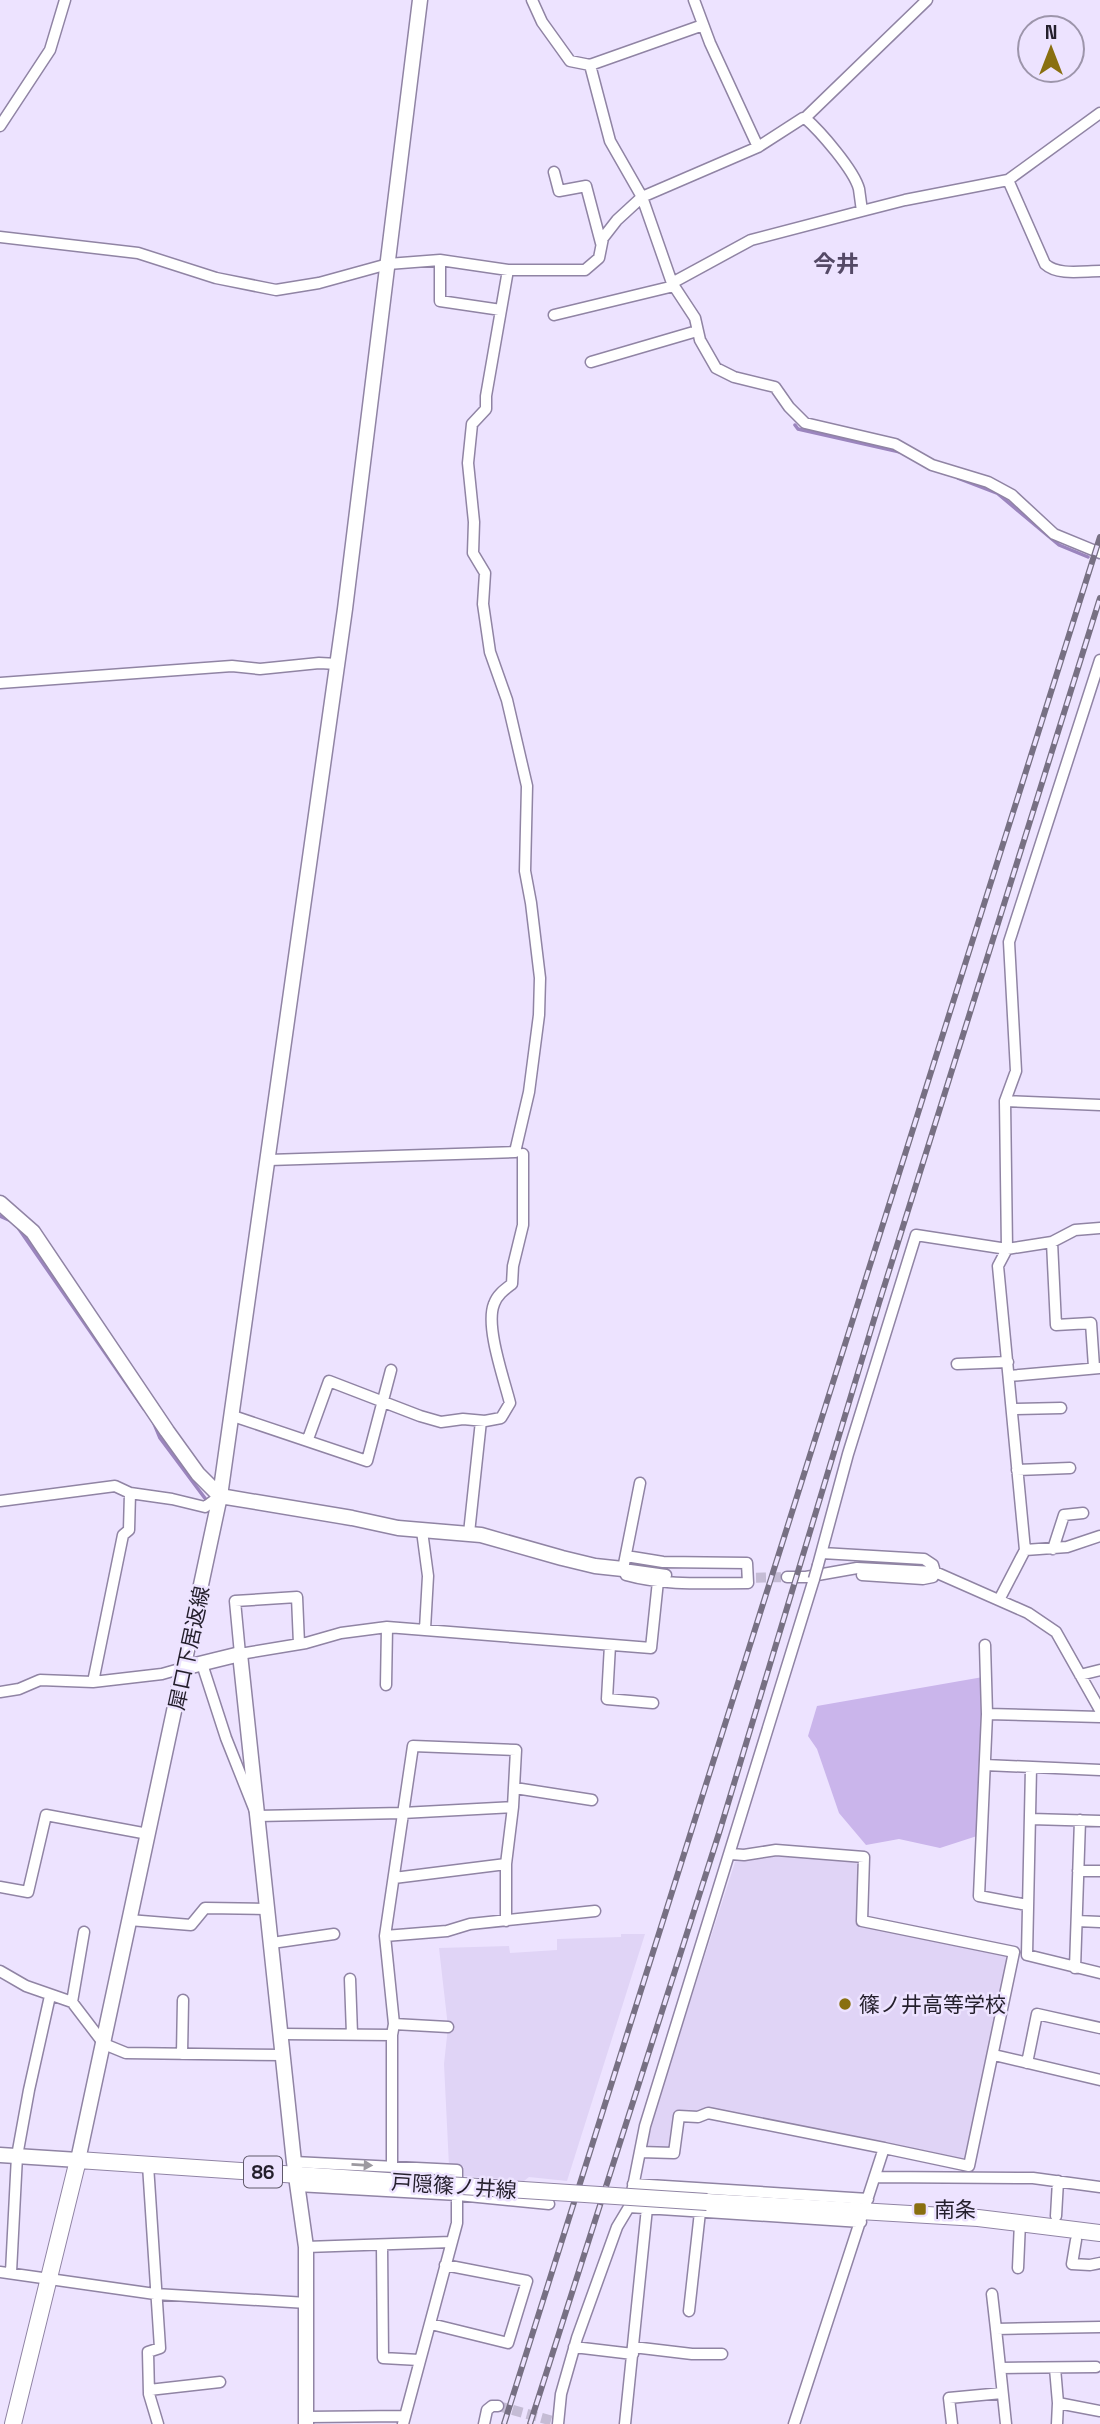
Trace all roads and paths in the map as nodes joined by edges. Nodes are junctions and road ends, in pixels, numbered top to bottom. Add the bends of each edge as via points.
1 (65, 0) edge
2 (421, 0) edge
3 (532, 0) edge
4 (694, 0) edge
5 (927, 0) edge
6 (703, 25) junction
7 (590, 65) junction
8 (1100, 113) edge
9 (805, 118) junction
10 (0, 126) edge
11 (758, 147) junction
12 (554, 172) dead end
13 (1008, 180) junction
14 (642, 197) junction
15 (862, 211) junction
16 (0, 236) edge
17 (601, 244) junction
18 (440, 260) junction
19 (388, 264) junction
20 (508, 270) junction
21 (1100, 271) edge
22 (673, 284) junction
23 (501, 310) junction
24 (554, 315) dead end
25 (696, 331) junction
26 (592, 362) dead end
27 (1100, 553) edge
28 (1100, 660) edge
29 (338, 664) junction
30 (0, 683) edge
31 (1005, 1101) junction
32 (1100, 1105) edge
33 (523, 1154) dead end
34 (269, 1160) junction
35 (0, 1203) edge
36 (1100, 1228) edge
37 (1052, 1242) junction
38 (1007, 1249) junction
39 (1008, 1362) junction
40 (957, 1364) dead end
41 (1097, 1367) edge
42 (391, 1370) dead end
43 (1009, 1376) junction
44 (382, 1401) junction
45 (1061, 1408) dead end
46 (1012, 1409) junction
47 (233, 1416) junction
48 (481, 1421) junction
49 (308, 1439) junction
50 (1070, 1468) dead end
51 (1017, 1470) junction
52 (640, 1483) dead end
53 (130, 1493) junction
54 (220, 1496) junction
55 (0, 1501) edge
56 (1083, 1513) dead end
57 (422, 1531) junction
58 (469, 1533) junction
59 (1100, 1536) edge
60 (1053, 1549) junction
61 (1025, 1550) junction
62 (822, 1553) junction
63 (625, 1562) junction
64 (935, 1572) junction
65 (787, 1577) tunnel mouth
66 (741, 1578) tunnel mouth
67 (659, 1581) junction
68 (813, 1581) junction
69 (999, 1600) junction
70 (387, 1628) junction
71 (425, 1629) junction
72 (299, 1644) junction
73 (610, 1645) junction
74 (985, 1645) dead end
75 (240, 1654) junction
76 (202, 1664) junction
77 (183, 1668) junction
78 (1100, 1670) edge
79 (1080, 1675) junction
80 (93, 1682) junction
81 (386, 1685) dead end
82 (0, 1692) edge
83 (653, 1703) dead end
84 (1100, 1710) edge
85 (987, 1714) junction
86 (1100, 1717) edge
87 (985, 1765) junction
88 (1031, 1768) junction
89 (1100, 1770) edge
90 (515, 1788) junction
91 (592, 1800) dead end
92 (513, 1807) junction
93 (402, 1813) junction
94 (257, 1816) junction
95 (1031, 1819) junction
96 (1080, 1821) junction
97 (1100, 1821) edge
98 (148, 1834) junction
99 (731, 1854) junction
100 (506, 1864) junction
101 (1078, 1871) junction
102 (1100, 1871) edge
103 (394, 1878) junction
104 (0, 1887) edge
105 (1027, 1905) junction
106 (268, 1909) junction
107 (595, 1911) dead end
108 (130, 1920) junction
109 (506, 1921) junction
110 (1077, 1921) junction
111 (1100, 1922) edge
112 (84, 1932) dead end
113 (334, 1934) dead end
114 (386, 1936) junction
115 (70, 1942) dead end
116 (272, 1943) junction
117 (81, 1948) junction
118 (1075, 1968) junction
119 (0, 1971) edge
120 (1100, 1973) edge
121 (350, 1979) dead end
122 (50, 1996) junction
123 (183, 2000) dead end
124 (72, 2002) junction
125 (448, 2027) dead end
126 (1100, 2028) edge
127 (393, 2029) junction
128 (282, 2034) junction
129 (352, 2034) junction
130 (104, 2045) junction
131 (182, 2054) junction
132 (283, 2055) junction
133 (993, 2055) junction
134 (1027, 2063) junction
135 (1100, 2080) edge
136 (884, 2148) junction
137 (640, 2152) junction
138 (0, 2155) edge
139 (17, 2156) junction
140 (78, 2160) junction
141 (148, 2165) junction
142 (392, 2167) junction
143 (969, 2171) junction
144 (295, 2174) junction
145 (875, 2177) junction
146 (1058, 2180) junction
147 (633, 2184) junction
148 (1100, 2187) edge
149 (452, 2190) junction
150 (549, 2204) dead end
151 (629, 2207) junction
152 (704, 2207) junction
153 (647, 2208) junction
154 (864, 2211) junction
155 (1056, 2216) dead end
156 (1020, 2222) junction
157 (1100, 2233) edge
158 (1076, 2240) dead end
159 (451, 2242) junction
160 (382, 2245) junction
161 (306, 2247) junction
162 (1100, 2263) edge
163 (445, 2265) junction
164 (1018, 2268) dead end
165 (6, 2272) edge
166 (49, 2278) junction
167 (155, 2294) junction
168 (992, 2294) dead end
169 (307, 2304) junction
170 (689, 2311) dead end
171 (431, 2324) junction
172 (1100, 2327) edge
173 (996, 2329) junction
174 (574, 2347) junction
175 (633, 2350) junction
176 (722, 2354) dead end
177 (419, 2360) junction
178 (1096, 2367) dead end
179 (1000, 2368) junction
180 (1055, 2368) junction
181 (220, 2382) dead end
182 (149, 2390) junction
183 (1002, 2393) junction
184 (1058, 2403) junction
185 (498, 2406) dead end
186 (1100, 2411) edge
187 (306, 2420) edge
188 (404, 2420) edge
189 (13, 2424) edge
190 (158, 2424) edge
191 (484, 2424) edge
192 (558, 2424) edge
193 (625, 2424) edge
194 (794, 2424) edge
195 (952, 2424) edge
196 (1006, 2424) edge
197 (1057, 2424) edge

1 - 10 street via 50,50
2 - 19 street, 犀口下居返線
3 - 7 street via 570,61
4 - 6 street
5 - 9 street
6 - 7 street
6 - 11 street
7 - 14 street via 610,141
8 - 13 street
9 - 11 street
9 - 15 street via 851,174
11 - 14 street
12 - 17 street via 559,191 586,186
13 - 15 street
13 - 21 street via 1045,264 1056,270
14 - 17 street via 617,220
14 - 22 street
15 - 22 street via 751,240
16 - 19 street via 138,253 216,278 276,290
17 - 20 street via 599,258 585,271
18 - 19 street
18 - 20 street
18 - 23 street via 440,301
19 - 29 street, 犀口下居返線
20 - 23 street
22 - 24 street
22 - 25 street via 695,318
23 - 34 street via 486,409 472,424 468,463 473,553 485,573 482,604 490,652 508,700 527,786 525,871 540,978 533,1069 514,1152
25 - 26 street
25 - 27 street via 716,368 775,387 805,423 895,444 932,465 988,482 1012,495 1055,534
28 - 31 street via 1009,942 1016,1071
29 - 30 street via 220,667
29 - 34 street, 犀口下居返線
31 - 32 street
31 - 38 street
33 - 48 street via 523,1225 512,1284 499,1293 492,1307 492,1328 510,1403 501,1418
34 - 47 street, 犀口下居返線
35 - 54 street via 33,1232 167,1432
36 - 37 street via 1075,1230
37 - 38 street
37 - 41 street via 1056,1325 1091,1323
38 - 39 street via 998,1266
38 - 62 street via 916,1236
39 - 40 street
39 - 43 street
41 - 43 street
42 - 44 street
43 - 46 street
44 - 48 street via 441,1422
44 - 49 street via 329,1381
44 - 49 street via 367,1461
45 - 46 street
46 - 51 street
47 - 49 street
47 - 54 street, 犀口下居返線
48 - 58 street
50 - 51 street
51 - 61 street
52 - 63 street
53 - 54 street via 205,1507
53 - 55 street via 116,1486
53 - 80 street via 129,1530 123,1535
54 - 57 street
54 - 77 street, 犀口下居返線
56 - 60 street via 1064,1515
57 - 58 street
57 - 71 street via 428,1576
58 - 63 street via 581,1563
59 - 60 street
60 - 61 street
61 - 69 street
62 - 64 street via 924,1559
62 - 68 street, bridge
63 - 66 street via 680,1576
63 - 67 street via 626,1575
63 - 67 street via 747,1563 748,1583
64 - 65 street via 857,1568
64 - 68 street via 923,1579 852,1575
64 - 69 street
67 - 73 street via 651,1647
68 - 99 street
69 - 79 street via 1056,1632
70 - 71 street
70 - 72 street
70 - 81 street
71 - 73 street
72 - 75 street
72 - 75 street via 296,1597 235,1601
73 - 83 street via 607,1699
74 - 85 street
75 - 76 street
75 - 94 street
76 - 77 street
76 - 94 street
77 - 80 street
77 - 98 street, 犀口下居返線
78 - 79 street
79 - 84 street
80 - 82 street via 40,1680
85 - 86 street
85 - 87 street
87 - 88 street
87 - 105 street via 979,1896
88 - 89 street
88 - 95 street
90 - 91 street
90 - 92 street
90 - 93 street via 516,1750 413,1746
92 - 93 street
92 - 100 street
93 - 94 street
93 - 103 street
94 - 106 street
95 - 96 street
95 - 105 street
96 - 97 street
96 - 101 street
98 - 104 street via 46,1815 27,1892
98 - 108 street, 犀口下居返線
99 - 133 street via 776,1850 864,1857 862,1921 1014,1952
99 - 137 street
100 - 103 street
100 - 109 street
101 - 102 street
101 - 110 street
103 - 114 street
105 - 118 street via 1027,1955
106 - 108 street via 205,1908 191,1925
106 - 116 street
107 - 109 street
108 - 130 street, 犀口下居返線
109 - 114 street
110 - 111 street
110 - 118 street
112 - 117 street
113 - 116 street
114 - 127 street
115 - 117 street
116 - 128 street
117 - 124 street
118 - 120 street
119 - 122 street
121 - 129 street
122 - 124 street
122 - 139 street
123 - 131 street
124 - 130 street
125 - 127 street
126 - 134 street via 1037,2014
127 - 129 street
127 - 142 street
128 - 129 street
128 - 132 street
130 - 131 street via 126,2053
130 - 140 street, 犀口下居返線
131 - 132 street
132 - 144 street
133 - 134 street
133 - 143 street
134 - 135 street
136 - 137 street via 708,2113 679,2116 674,2153
136 - 143 street
136 - 145 street
137 - 147 street
138 - 139 street
139 - 140 street
139 - 165 street
140 - 141 main road, 戸隠篠ノ井線 / 86
140 - 166 main road
141 - 144 main road, 戸隠篠ノ井線 / 86
141 - 167 street
144 -> 142 street
142 - 149 street via 457,2170
143 - 145 street
143 - 146 street
144 - 149 main road, 戸隠篠ノ井線 / 86
144 - 161 street
145 - 154 street
146 - 148 street
146 - 155 street
147 - 151 street
147 - 154 street
149 - 150 street
149 - 152 main road, 戸隠篠ノ井線 / 86, bridge
149 - 159 street via 457,2223
151 - 153 street
151 - 174 street via 614,2234
152 - 153 street
152 - 154 main road, 戸隠篠ノ井線 / 86
152 - 170 street
153 - 175 street
154 - 156 main road, 戸隠篠ノ井線 / 86
154 - 194 street
156 - 157 main road, 戸隠篠ノ井線 / 86
156 - 164 street
158 - 162 street via 1072,2264
159 - 160 street
159 - 163 street
160 - 161 street
160 - 177 street via 383,2358
161 - 169 street
163 - 171 street
163 - 171 street via 527,2281 508,2343
165 - 166 street
166 - 167 street
166 - 189 main road
167 - 169 street
167 - 182 street via 160,2348 148,2352
168 - 173 street
169 - 187 street
171 - 177 street
172 - 173 street
173 - 179 street
174 - 175 street
174 - 192 street
175 - 176 street
175 - 193 street
177 - 188 street
178 - 180 street
179 - 180 street
179 - 183 street
180 - 184 street
181 - 182 street
182 - 190 street
183 - 195 street via 949,2398
183 - 196 street
184 - 186 street
184 - 197 street
185 - 191 street via 487,2410
187 - 188 street

